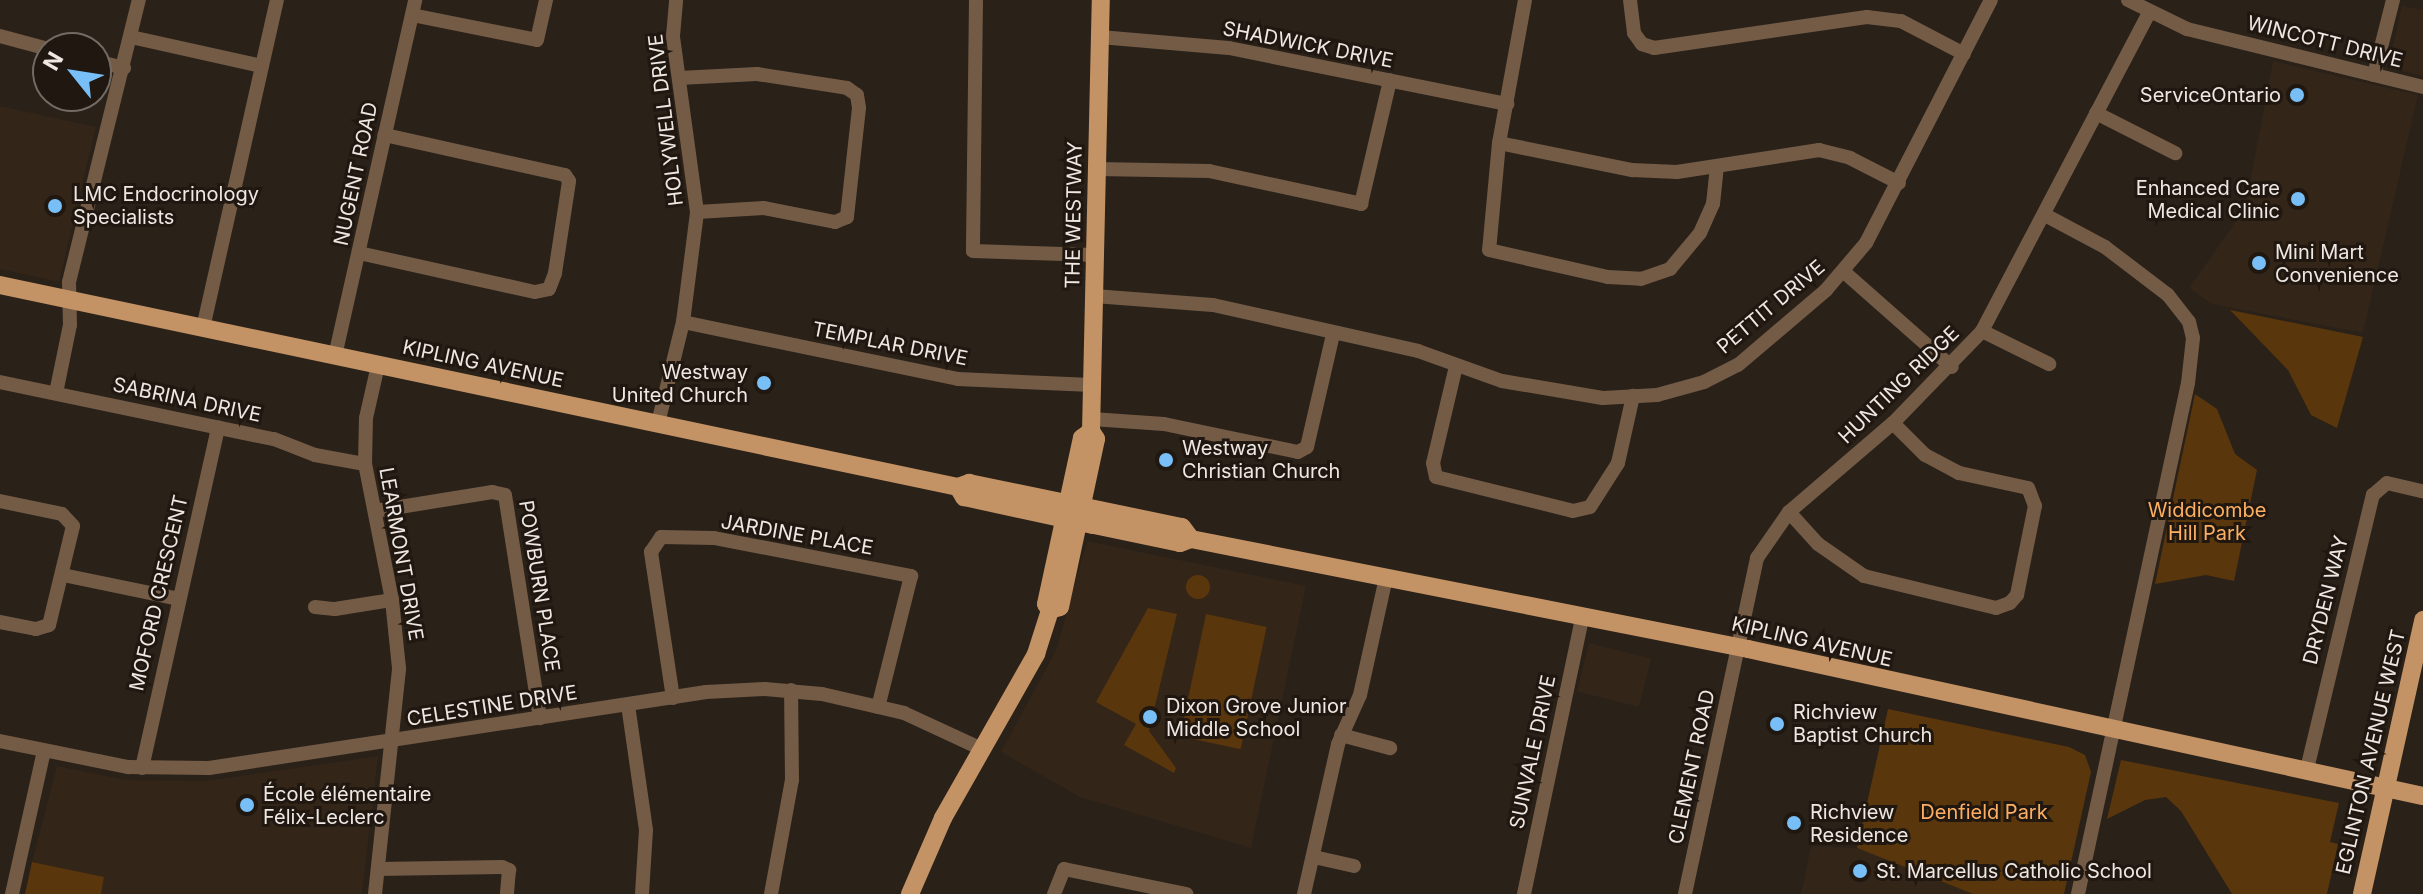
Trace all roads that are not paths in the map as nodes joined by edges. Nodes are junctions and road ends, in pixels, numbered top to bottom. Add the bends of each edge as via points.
1 (139, 0) edge
2 (277, 0) edge
3 (546, 0) edge
4 (676, 0) edge
5 (976, 0) edge
6 (1101, 0) edge
7 (1525, 0) edge
8 (1630, 0) edge
9 (1991, 0) edge
10 (2128, 0) edge
11 (2393, 0) edge
12 (413, 7) edge
13 (2150, 11) junction
14 (0, 36) edge
15 (131, 37) junction
16 (1100, 37) junction
17 (32, 45) edge
18 (1964, 54) junction
19 (112, 65) edge
20 (262, 66) junction
21 (124, 68) junction
22 (2374, 75) junction
23 (679, 78) junction
24 (1390, 80) junction
25 (2423, 87) edge
26 (1507, 104) junction
27 (2096, 113) junction
28 (384, 135) junction
29 (1499, 143) junction
30 (2175, 153) dead end
31 (1717, 167) junction
32 (1097, 169) junction
33 (1899, 183) junction
34 (697, 212) junction
35 (2045, 215) junction
36 (359, 253) junction
37 (1095, 255) junction
38 (1843, 271) junction
39 (0, 285) edge
40 (1094, 296) junction
41 (70, 300) junction
42 (683, 322) junction
43 (203, 328) junction
44 (1982, 331) junction
45 (1333, 334) junction
46 (335, 356) junction
47 (2049, 364) dead end
48 (378, 365) junction
49 (1456, 366) junction
50 (1952, 367) junction
51 (0, 382) edge
52 (1092, 385) junction
53 (56, 393) junction
54 (1633, 396) junction
55 (658, 423) junction
56 (1893, 423) junction
57 (1091, 425) junction
58 (218, 427) junction
59 (365, 464) junction
60 (2423, 491) edge
61 (0, 501) edge
62 (375, 511) junction
63 (1073, 512) junction
64 (1789, 512) junction
65 (63, 575) junction
66 (1386, 578) junction
67 (179, 599) junction
68 (392, 600) junction
69 (315, 607) dead end
70 (1582, 618) junction
71 (2423, 620) edge
72 (0, 622) edge
73 (1737, 647) junction
74 (791, 690) junction
75 (673, 698) junction
76 (628, 705) junction
77 (878, 707) junction
78 (540, 718) junction
79 (2115, 732) junction
80 (1341, 735) junction
81 (0, 741) edge
82 (393, 741) junction
83 (1390, 748) dead end
84 (982, 749) junction
85 (44, 751) junction
86 (142, 768) junction
87 (2307, 769) junction
88 (2386, 788) junction
89 (2423, 796) edge
90 (1314, 857) junction
91 (1354, 866) dead end
92 (378, 869) junction
93 (12, 894) edge
94 (375, 894) edge
95 (507, 894) edge
96 (642, 894) edge
97 (771, 894) edge
98 (910, 894) edge
99 (1054, 894) edge
100 (1181, 894) edge
101 (1304, 894) edge
102 (1524, 894) edge
103 (1685, 894) edge
104 (2078, 894) edge
105 (2362, 894) edge

1 - 15 street
2 - 20 street
3 - 12 street via 537,40
4 - 23 street, HOLYWELL DRIVE via 673,36
5 - 37 street via 973,251
6 - 16 main road, THE WESTWAY
7 - 26 street
8 - 18 street via 1634,33 1654,48 1867,17 1901,21
9 - 18 street, PETTIT DRIVE
10 - 13 street, WINCOTT DRIVE
11 - 22 street
12 - 28 street, NUGENT ROAD
13 - 22 street, WINCOTT DRIVE via 2187,29
13 - 27 street, HUNTING RIDGE
14 - 17 street
15 - 20 street
15 - 21 street
16 - 24 street, SHADWICK DRIVE via 1229,48
16 - 32 main road, THE WESTWAY
18 - 33 street, PETTIT DRIVE
19 - 21 street
20 - 43 street
21 - 41 street via 79,239
22 - 25 street, WINCOTT DRIVE
23 - 34 street, HOLYWELL DRIVE
23 - 34 street via 757,74 847,88 857,95 859,108 847,217 835,222 764,208
24 - 26 street, SHADWICK DRIVE
24 - 32 street via 1361,204 1209,171
26 - 29 street
27 - 30 street
27 - 35 street, HUNTING RIDGE
28 - 36 street, NUGENT ROAD
28 - 36 street via 565,175 569,181 555,273 549,289 535,292
29 - 31 street via 1632,170
29 - 31 street via 1489,250 1608,277 1641,279 1670,269 1700,233 1713,204
31 - 33 street via 1819,150 1850,158
32 - 37 main road, THE WESTWAY
33 - 38 street, PETTIT DRIVE via 1866,243
34 - 42 street, HOLYWELL DRIVE
35 - 44 street, HUNTING RIDGE
35 - 79 street via 2105,247 2168,295 2189,322 2193,338
36 - 46 street, NUGENT ROAD
37 - 40 main road, THE WESTWAY
38 - 50 street
38 - 54 street, PETTIT DRIVE via 1738,365 1704,382
39 - 41 main road, KIPLING AVENUE
40 - 45 street, PETTIT DRIVE via 1213,305
40 - 52 main road, THE WESTWAY
41 - 43 main road, KIPLING AVENUE
41 - 53 street
42 - 52 street, TEMPLAR DRIVE via 958,379
42 - 55 street, HOLYWELL DRIVE
43 - 46 main road, KIPLING AVENUE
44 - 47 street
44 - 50 street, HUNTING RIDGE
45 - 49 street, PETTIT DRIVE via 1418,351
45 - 57 street via 1307,447 1298,452 1164,424
46 - 48 main road, KIPLING AVENUE
48 - 55 main road, KIPLING AVENUE
48 - 59 street, LEARMONT DRIVE via 366,418
49 - 54 street, PETTIT DRIVE via 1531,387 1603,398
49 - 54 street via 1433,463 1436,477 1573,511 1590,507 1618,463
50 - 56 street, HUNTING RIDGE
51 - 53 street, SABRINA DRIVE
52 - 57 main road, THE WESTWAY
53 - 58 street, SABRINA DRIVE
55 - 63 main road, KIPLING AVENUE via 958,487 964,497
56 - 64 street, HUNTING RIDGE
56 - 64 street via 1925,455 1959,473 2028,488 2035,506 2017,595 2010,603 1996,608 1864,576 1818,544
57 - 63 main road, THE WESTWAY via 1096,439
58 - 59 street, SABRINA DRIVE
58 - 67 street, MOFORD CRESCENT
59 - 62 street, LEARMONT DRIVE
60 - 87 street, DRYDEN WAY via 2390,483 2374,492
61 - 65 street via 71,520
62 - 68 street, LEARMONT DRIVE
62 - 78 street, POWBURN PLACE via 492,492 505,495
63 - 66 main road, KIPLING AVENUE via 1182,527 1191,539
63 - 84 main road, THE WESTWAY via 1060,607 1050,610 1030,666
64 - 73 street, HUNTING RIDGE via 1757,558
65 - 67 street
65 - 72 street via 46,628
66 - 70 main road, KIPLING AVENUE
66 - 80 street via 1360,695
67 - 86 street, MOFORD CRESCENT
68 - 69 street
68 - 82 street, LEARMONT DRIVE via 399,668
70 - 73 main road, KIPLING AVENUE
70 - 102 street, SUNVALE DRIVE
71 - 88 main road, EGLINTON AVENUE WEST
73 - 79 main road, KIPLING AVENUE
73 - 103 street, CLEMENT ROAD
74 - 75 street, CELESTINE DRIVE via 724,690
74 - 77 street, CELESTINE DRIVE
74 - 97 street via 792,780
75 - 76 street, CELESTINE DRIVE
75 - 77 street, JARDINE PLACE via 651,552 661,537 714,538 911,576
76 - 78 street, CELESTINE DRIVE
76 - 96 street via 646,830
77 - 84 street, CELESTINE DRIVE via 924,719
78 - 82 street, CELESTINE DRIVE
79 - 87 main road, KIPLING AVENUE
79 - 104 street
80 - 83 street
80 - 90 street
81 - 85 street, CELESTINE DRIVE
82 - 86 street, CELESTINE DRIVE via 209,768
82 - 92 street, LEARMONT DRIVE
84 - 98 main road, THE WESTWAY
85 - 86 street, CELESTINE DRIVE
85 - 93 street
87 - 88 main road, KIPLING AVENUE
88 - 89 main road, KIPLING AVENUE
88 - 105 main road, EGLINTON AVENUE WEST
90 - 91 street
90 - 101 street
92 - 94 street, LEARMONT DRIVE
92 - 95 street via 502,867 509,870
99 - 100 street via 1064,869

